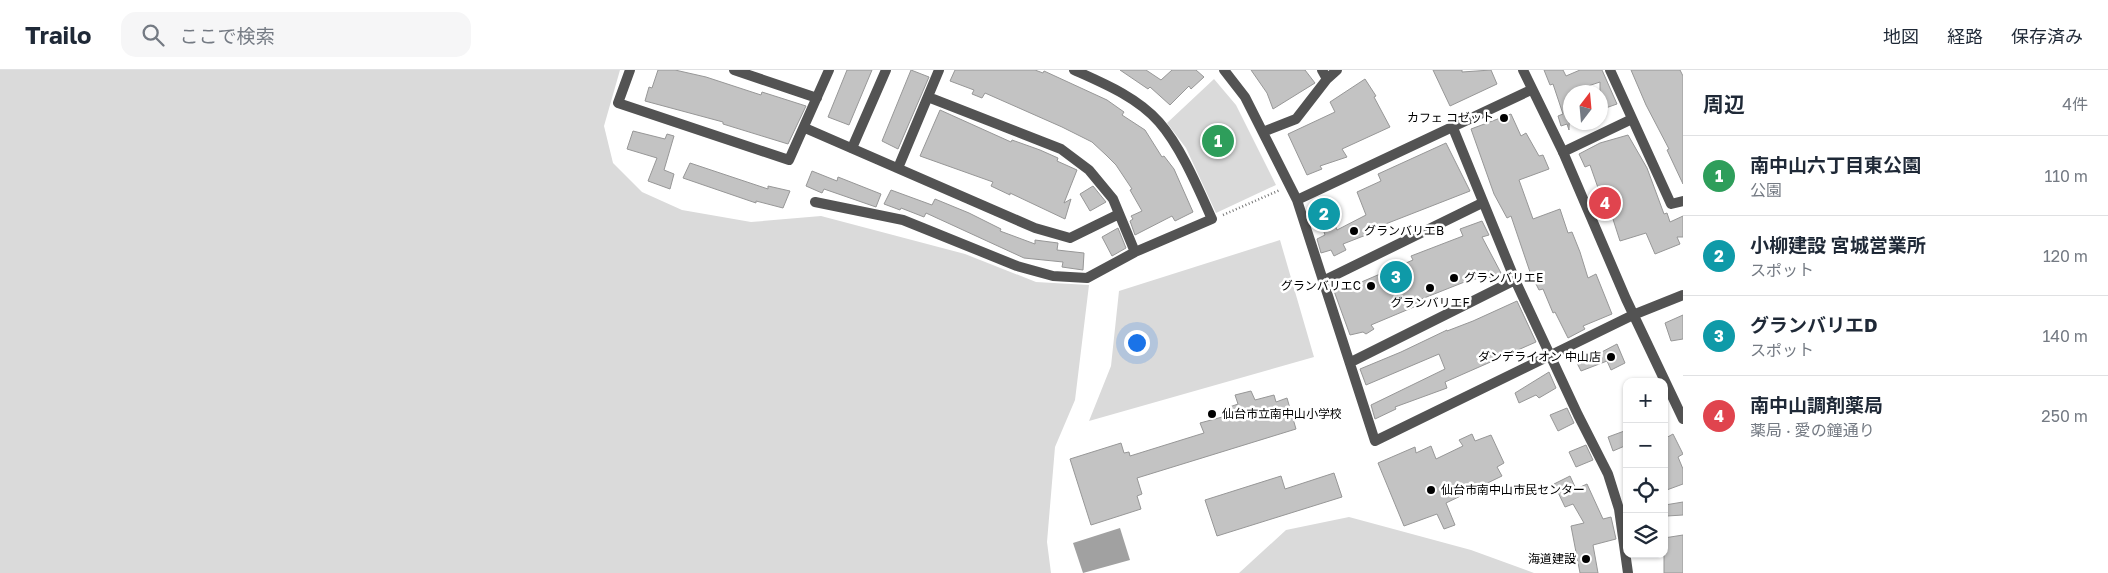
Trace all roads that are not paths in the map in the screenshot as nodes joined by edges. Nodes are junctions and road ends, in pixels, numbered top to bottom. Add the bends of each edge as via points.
1 (630, 70) edge
2 (734, 70) edge
3 (829, 70) edge
4 (886, 70) edge
5 (939, 70) edge
6 (1074, 70) edge
7 (1224, 70) edge
8 (1337, 70) edge
9 (1523, 70) edge
10 (1610, 70) edge
11 (1324, 74) edge
12 (1531, 90) junction
13 (928, 97) junction
14 (818, 98) junction
15 (1632, 119) junction
16 (805, 128) junction
17 (1453, 128) junction
18 (1263, 132) junction
19 (852, 148) junction
20 (1563, 152) junction
21 (898, 168) junction
22 (1298, 200) junction
23 (1683, 201) edge
24 (815, 202) dead end
25 (1482, 203) junction
26 (1119, 214) junction
27 (1135, 252) junction
28 (1515, 280) junction
29 (1323, 281) junction
30 (1683, 295) edge
31 (1633, 314) junction
32 (1551, 355) junction
33 (1351, 362) junction
34 (1683, 419) edge
35 (1628, 573) edge

1 - 16 street via 618,103 789,160
2 - 14 street
3 - 14 street
4 - 19 street
5 - 13 street
6 - 27 street via 1117,89 1158,122 1189,168 1212,219
7 - 18 street via 1245,97
8 - 11 street
9 - 12 street
10 - 15 street
11 - 18 street via 1296,119
12 - 17 street
12 - 20 street
13 - 21 street
13 - 26 street via 1061,149 1089,170 1113,199
14 - 16 street
15 - 20 street
15 - 23 street via 1671,204
16 - 19 street
17 - 22 street
17 - 25 street
18 - 22 street
19 - 21 street
20 - 31 street
21 - 26 street via 1035,228 1070,238
22 - 29 street
24 - 27 street via 903,220 1017,266 1053,276 1087,278
25 - 28 street
25 - 29 street
26 - 27 street
28 - 32 street
28 - 33 street
29 - 33 street
30 - 31 street
31 - 32 street
31 - 34 street
32 - 33 street via 1375,441
32 - 35 street via 1608,474 1619,509

